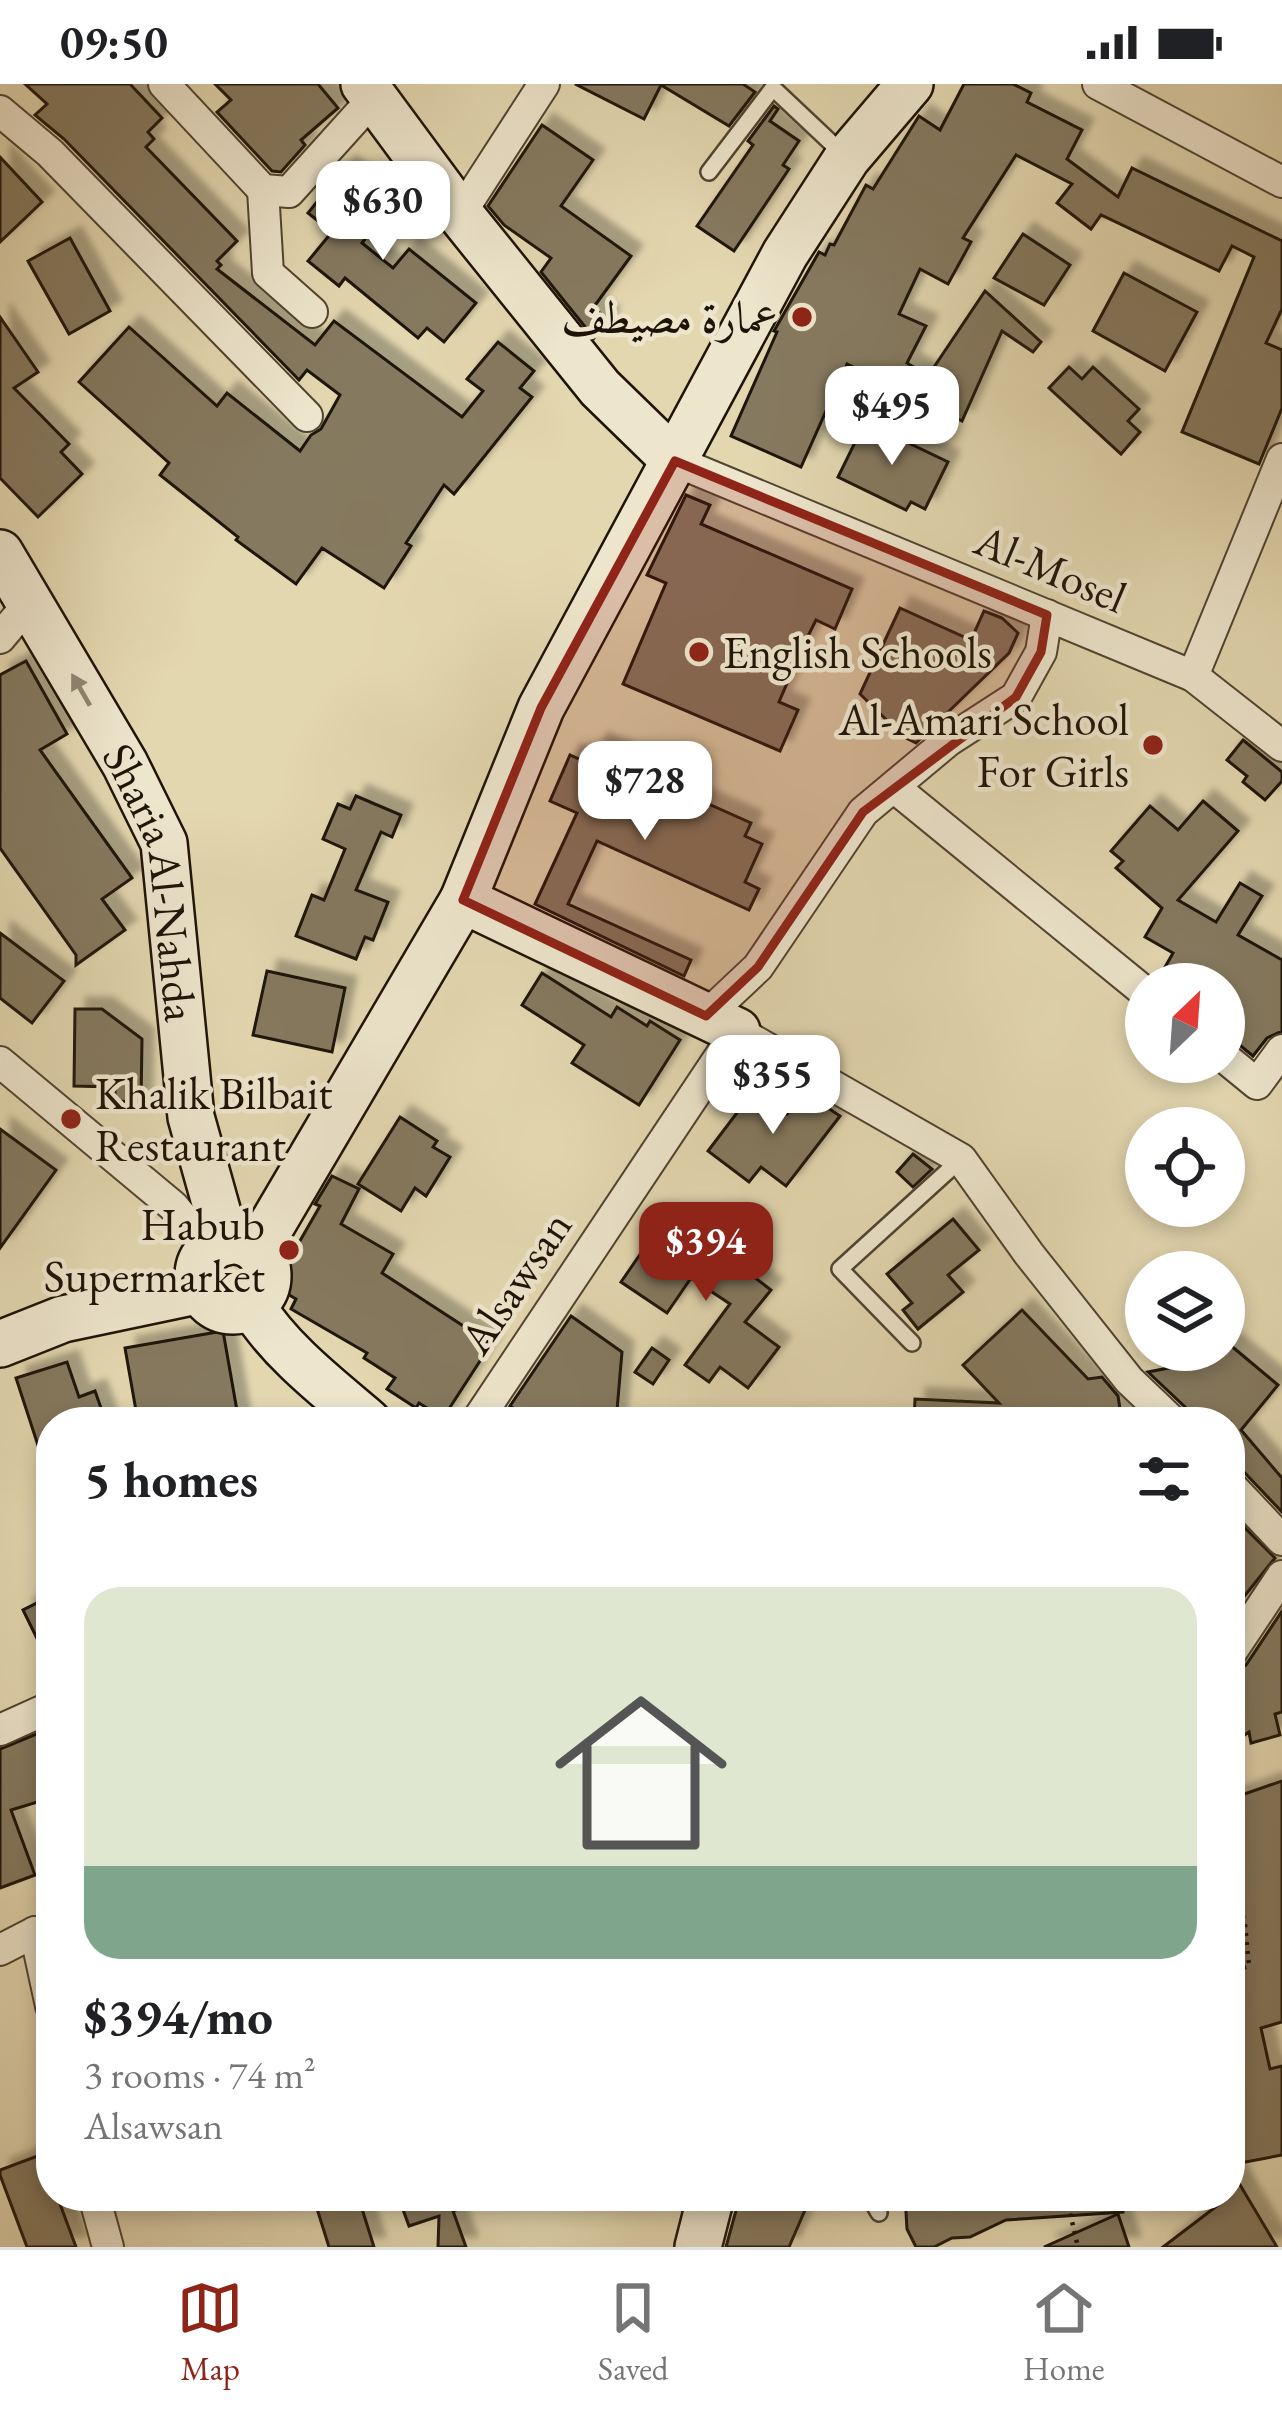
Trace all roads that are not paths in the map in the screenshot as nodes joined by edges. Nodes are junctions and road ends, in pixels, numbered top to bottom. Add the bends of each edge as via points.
1 (164, 84) edge
2 (544, 84) edge
3 (910, 84) edge
4 (1098, 84) edge
5 (368, 92) edge
6 (0, 111) edge
7 (847, 158) junction
8 (710, 172) dead end
9 (1282, 182) edge
10 (263, 190) junction
11 (460, 214) junction
12 (311, 312) dead end
13 (307, 416) dead end
14 (1282, 459) edge
15 (675, 461) junction
16 (0, 554) edge
17 (30, 602) junction
18 (1047, 615) junction
19 (0, 638) edge
20 (1193, 676) junction
21 (1282, 746) edge
22 (895, 788) junction
23 (463, 901) junction
24 (1125, 976) edge
25 (721, 1023) junction
26 (1282, 1050) edge
27 (0, 1062) edge
28 (1245, 1073) edge
29 (1269, 1092) edge
30 (962, 1159) junction
31 (223, 1258) junction
32 (912, 1343) dead end
33 (0, 1344) edge
34 (350, 1407) edge
35 (485, 1407) edge
36 (1157, 1407) edge
37 (1245, 1501) edge
38 (1282, 1540) edge
39 (1282, 1576) edge
40 (1245, 1632) edge
41 (36, 1714) edge
42 (0, 1730) edge
43 (36, 1935) edge
44 (0, 1950) edge
45 (98, 2211) edge
46 (707, 2211) edge
47 (108, 2247) edge
48 (698, 2247) edge

1 - 10 street
2 - 11 street
3 - 7 street
4 - 9 street
5 - 10 street via 289,192
5 - 11 street
6 - 13 street
7 - 8 lane via 773,88
7 - 15 street via 785,254
10 - 12 street via 268,272
11 - 15 street via 600,388
14 - 20 street
15 - 18 street, Al-Mosel
15 - 23 street via 541,707
16 - 17 street, Sharia Al-Nahda
17 - 19 street
31 -> 17 street, Sharia Al-Nahda via 191,1117 164,843
18 - 20 street, Al-Mosel
18 - 22 street, Alsawsan via 1041,652 1016,698 948,741
20 - 21 street, Al-Mosel
22 - 24 street
22 - 25 street, Alsawsan via 863,812
23 - 25 street
23 - 31 street
25 - 30 street
25 - 35 street, Alsawsan
26 - 29 street
27 - 31 street via 173,1206
28 - 29 street
30 - 32 lane via 840,1269
30 - 36 street via 1029,1254
31 - 33 street
31 - 34 street via 218,1307 252,1306
37 - 38 street
39 - 40 street
41 - 42 street
43 - 44 street
45 - 47 street
46 - 48 street

